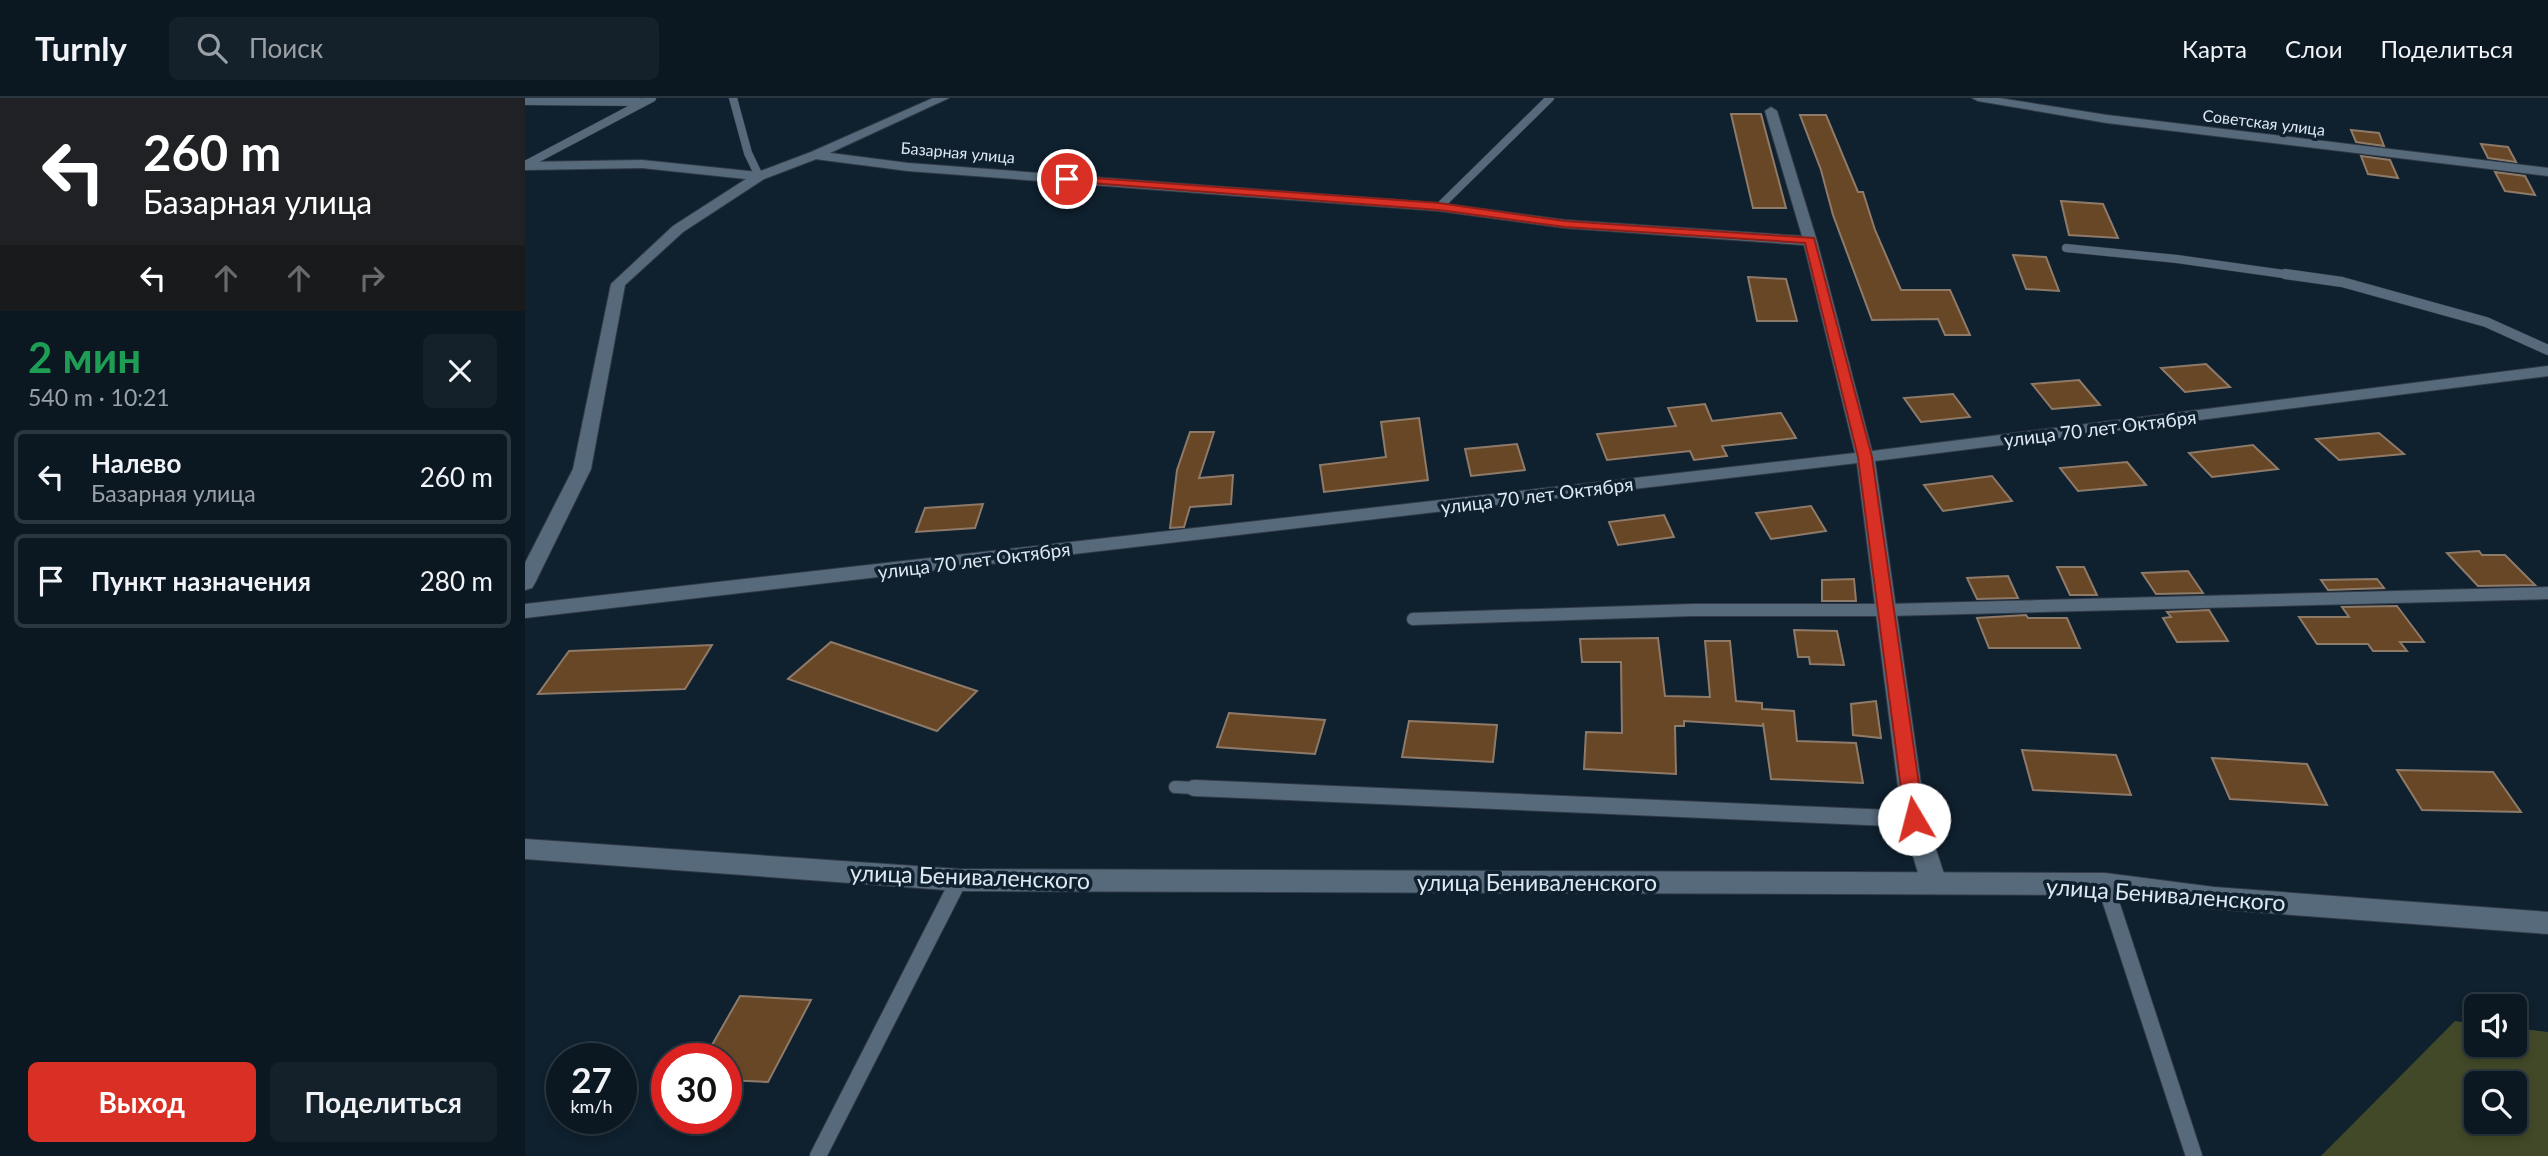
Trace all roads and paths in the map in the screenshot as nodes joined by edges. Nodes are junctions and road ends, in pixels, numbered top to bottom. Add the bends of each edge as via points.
1 (652, 98) edge
2 (733, 98) edge
3 (943, 98) edge
4 (1551, 98) edge
5 (1978, 98) edge
6 (525, 101) edge
7 (644, 102) junction
8 (2024, 102) edge
9 (1771, 111) dead end
10 (815, 155) junction
11 (525, 166) edge
12 (2548, 172) edge
13 (759, 176) junction
14 (1439, 206) junction
15 (1810, 240) junction
16 (2066, 248) dead end
17 (2548, 350) edge
18 (2548, 371) edge
19 (1865, 457) junction
20 (525, 583) edge
21 (2548, 593) edge
22 (1887, 610) junction
23 (525, 611) edge
24 (1413, 619) dead end
25 (1175, 787) dead end
26 (1914, 819) junction
27 (525, 849) edge
28 (959, 880) junction
29 (1934, 883) junction
30 (2105, 884) junction
31 (2548, 923) edge
32 (818, 1156) edge
33 (2194, 1156) edge

1 - 7 lane
2 - 13 lane
3 - 10 street
4 - 14 lane
5 - 8 street, Советская улица
6 - 7 lane
7 - 11 lane
8 - 12 street, Советская улица via 2107,119
9 - 15 street
10 - 13 street
10 - 14 street, Базарная улица via 908,167
11 - 13 street via 642,164
13 - 20 street via 678,229 618,284 582,469
14 - 15 street, Базарная улица via 1565,224
15 - 19 street
16 - 17 lane via 2342,282 2486,323
18 - 19 street, улица 70 лет Октября
19 - 22 street
19 - 23 street, улица 70 лет Октября
21 - 22 lane
22 - 24 lane via 1692,610
22 - 26 street
25 - 26 lane
26 - 29 street
27 - 28 street, улица Бениваленского
28 - 29 street, улица Бениваленского
28 - 32 lane
29 - 30 street, улица Бениваленского
30 - 31 street, улица Бениваленского via 2214,898
30 - 33 lane

